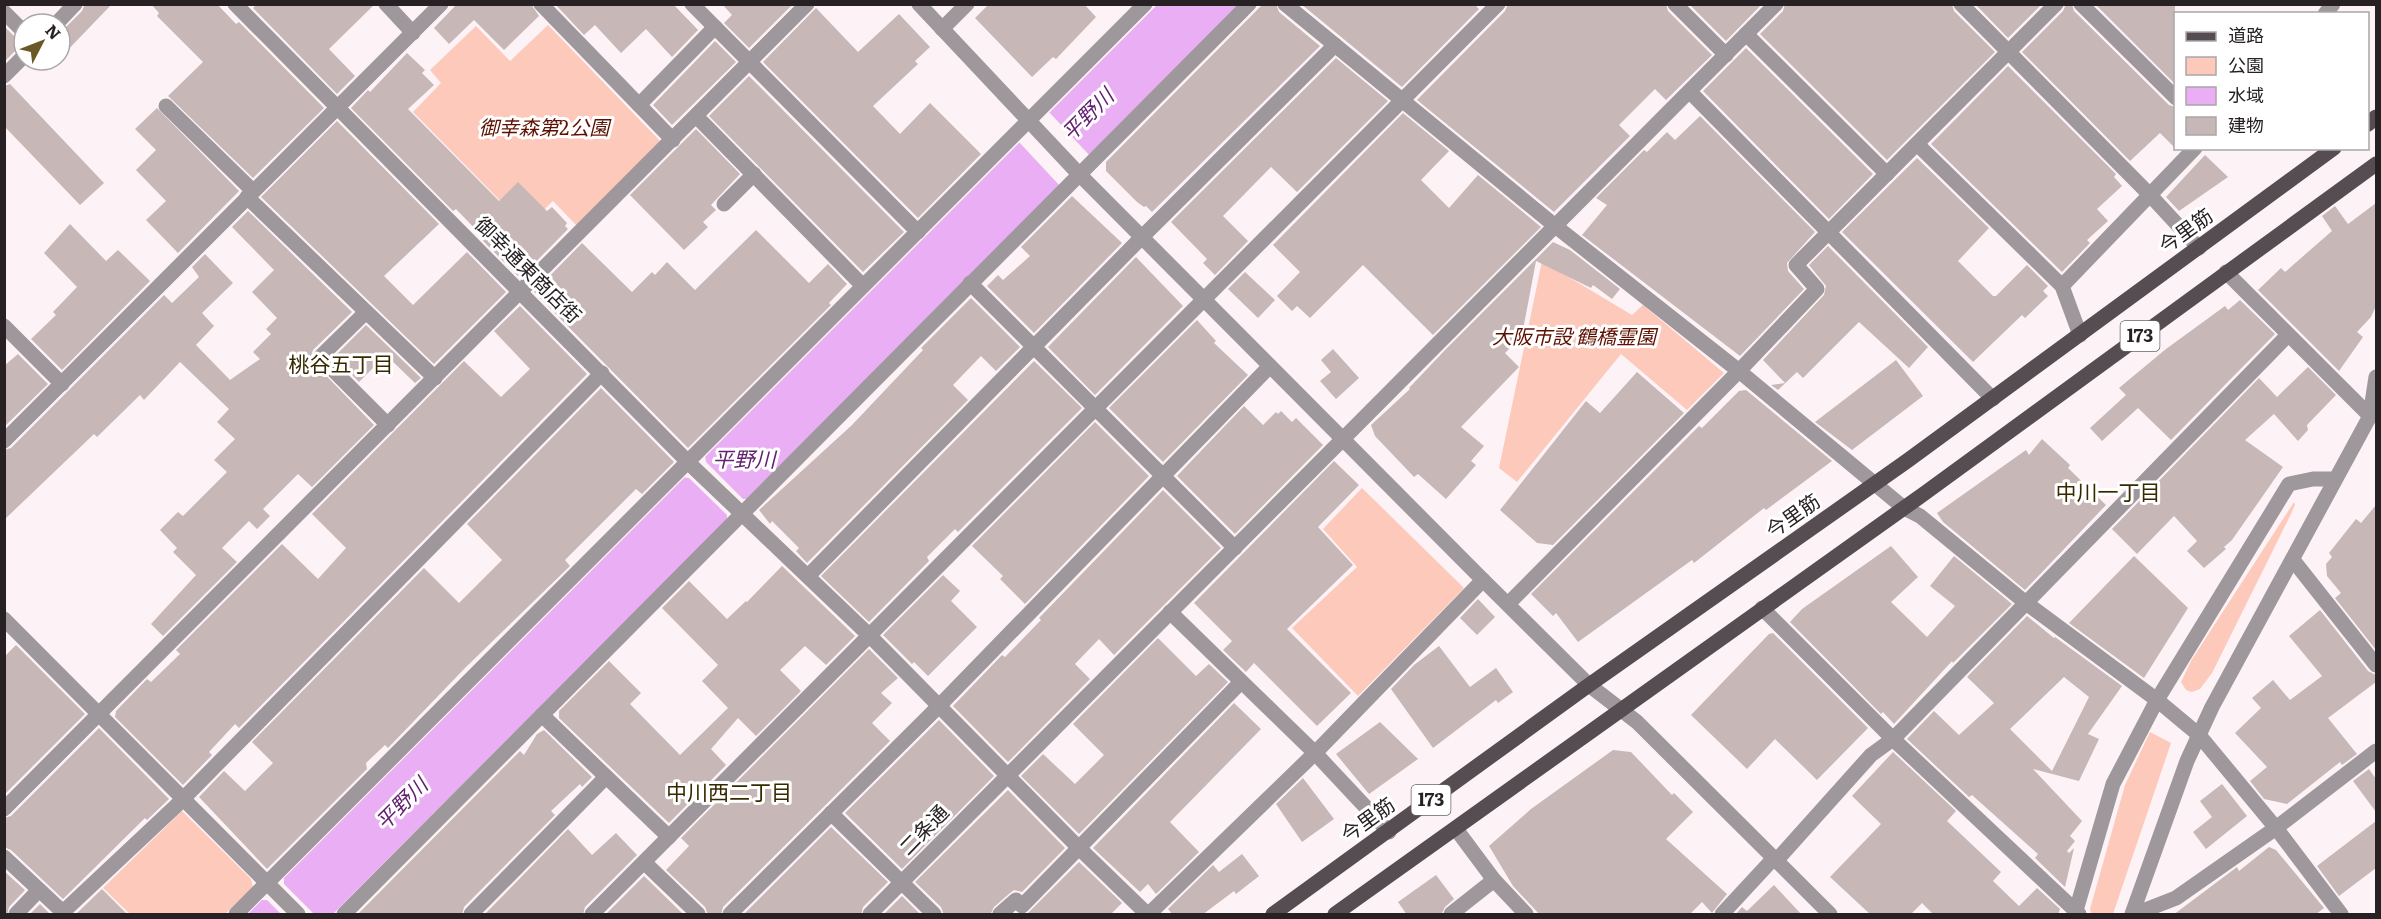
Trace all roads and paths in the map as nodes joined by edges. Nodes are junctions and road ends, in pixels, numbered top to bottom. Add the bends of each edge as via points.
1 (235, 4) edge
2 (386, 4) edge
3 (441, 4) edge
4 (541, 4) edge
5 (692, 4) edge
6 (807, 4) edge
7 (919, 4) edge
8 (967, 4) edge
9 (1145, 4) edge
10 (1249, 4) edge
11 (1285, 4) edge
12 (1675, 4) edge
13 (1776, 4) edge
14 (1961, 4) edge
15 (2056, 4) edge
16 (2081, 4) edge
17 (1491, 7) edge
18 (715, 27) junction
19 (942, 29) junction
20 (413, 33) junction
21 (1746, 34) junction
22 (1335, 45) junction
23 (2009, 52) junction
24 (1726, 55) junction
25 (749, 62) junction
26 (1690, 92) junction
27 (2174, 97) edge
28 (1403, 100) junction
29 (639, 105) junction
30 (166, 106) dead end
31 (338, 107) junction
32 (696, 116) junction
33 (1031, 124) junction
34 (673, 140) junction
35 (1917, 144) junction
36 (2193, 150) edge
37 (2331, 150) edge
38 (2376, 164) edge
39 (754, 174) junction
40 (1079, 174) junction
41 (1887, 174) junction
42 (250, 194) junction
43 (2150, 195) junction
44 (724, 204) dead end
45 (1554, 225) junction
46 (918, 232) junction
47 (1830, 232) junction
48 (1142, 237) junction
49 (2199, 248) junction
50 (2226, 272) junction
51 (970, 283) junction
52 (863, 286) junction
53 (2062, 286) junction
54 (521, 293) junction
55 (1204, 300) junction
56 (366, 312) junction
57 (4, 326) edge
58 (2080, 335) junction
59 (2288, 335) junction
60 (1034, 347) junction
61 (1270, 366) junction
62 (1739, 371) junction
63 (602, 373) junction
64 (2376, 377) edge
65 (435, 378) junction
66 (62, 384) junction
67 (1993, 399) junction
68 (1096, 409) junction
69 (2373, 415) edge
70 (388, 425) junction
71 (1342, 439) junction
72 (4, 441) edge
73 (691, 464) junction
74 (1164, 477) junction
75 (2335, 479) junction
76 (1875, 484) junction
77 (1904, 508) junction
78 (740, 513) junction
79 (1235, 548) junction
80 (2293, 560) junction
81 (808, 576) junction
82 (1483, 580) junction
83 (2026, 603) junction
84 (1508, 604) junction
85 (1762, 608) junction
86 (1170, 612) junction
87 (4, 619) edge
88 (870, 636) junction
89 (2376, 665) edge
90 (1242, 681) junction
91 (1589, 685) junction
92 (2157, 700) junction
93 (939, 706) junction
94 (1622, 710) junction
95 (99, 712) junction
96 (542, 715) junction
97 (2199, 735) junction
98 (1893, 739) junction
99 (2376, 751) edge
100 (1315, 753) junction
101 (1007, 775) junction
102 (606, 777) junction
103 (183, 798) junction
104 (4, 809) edge
105 (831, 813) junction
106 (2276, 828) junction
107 (1456, 829) junction
108 (1389, 832) junction
109 (669, 837) junction
110 (1079, 848) junction
111 (4, 857) edge
112 (1775, 860) junction
113 (645, 863) junction
114 (1494, 880) junction
115 (902, 883) junction
116 (269, 886) junction
117 (39, 890) junction
118 (740, 911) edge
119 (64, 913) edge
120 (2077, 914) edge
121 (16, 915) edge
122 (236, 915) edge
123 (298, 915) edge
124 (344, 915) edge
125 (471, 915) edge
126 (592, 915) edge
127 (698, 915) edge
128 (870, 915) edge
129 (934, 915) edge
130 (1000, 915) edge
131 (1148, 915) edge
132 (1272, 915) edge
133 (1335, 915) edge
134 (1451, 915) edge
135 (1526, 915) edge
136 (1722, 915) edge
137 (1830, 915) edge
138 (2134, 915) edge
139 (2341, 915) edge

1 - 31 street, 御幸通東商店街
2 - 20 street
3 - 20 street
4 - 29 street
5 - 18 street
6 - 25 street
7 - 19 street
8 - 19 street
9 - 33 street
10 - 40 street
11 - 22 street
12 - 24 street
13 - 21 street, 二条通
14 - 23 street
15 - 23 street
16 - 27 street
17 - 28 street
18 - 25 street
18 - 29 street
19 - 33 street
20 - 31 street
21 - 24 street, 二条通
21 - 41 street
22 - 28 street
22 - 48 street
23 - 35 street
23 - 43 street
24 - 26 street, 二条通
25 - 32 street
25 - 46 street
26 - 45 street, 二条通
26 - 47 street
28 - 45 street
28 - 55 street
29 - 34 street
30 - 42 street
31 - 42 street
31 - 54 street, 御幸通東商店街
32 - 34 street
32 - 39 street
33 - 40 street
33 - 46 street
34 - 54 street
35 - 41 street
35 - 53 street
36 - 43 street
37 - 49 main road, 今里筋 / 173
38 - 50 main road, 173
39 - 44 street
39 - 52 street
40 - 48 street
40 - 51 street
41 - 47 street
42 - 56 street
42 - 66 street
43 - 49 street
43 - 53 street
45 - 62 street
45 - 71 street, 二条通
46 - 52 street
47 - 62 street via 1797,265 1817,289
47 - 67 street
48 - 55 street
48 - 60 street
49 - 58 main road, 今里筋 / 173
50 - 59 street
50 - 77 main road, 173
51 - 60 street
51 - 78 street
52 - 73 street
53 - 58 street
54 - 63 street, 御幸通東商店街
54 - 65 street
55 - 61 street
55 - 68 street
56 - 65 street
56 - 70 street via 320,357
57 - 66 street
58 - 67 main road, 今里筋 / 173
59 - 69 street
59 - 83 street
60 - 68 street
60 - 81 street
61 - 71 street
61 - 74 street
62 - 76 street
62 - 84 street
63 - 73 street, 御幸通東商店街
63 - 103 street
64 - 69 street
65 - 70 street
66 - 72 street
67 - 76 main road, 今里筋 / 173
68 - 74 street
68 - 88 street
69 - 75 street
70 - 95 street
71 - 79 street, 二条通
71 - 82 street
73 - 78 street, 御幸通東商店街
73 - 116 street
74 - 79 street
74 - 93 street
75 - 80 street
75 - 92 street via 2289,484
76 - 77 street
76 - 91 main road, 今里筋 / 173
77 - 83 street via 1920,516
77 - 85 main road, 173
78 - 81 street, 御幸通東商店街
78 - 96 street
79 - 86 street, 二条通
80 - 89 street
80 - 97 street
81 - 88 street, 御幸通東商店街
82 - 84 street
82 - 100 street
83 - 92 street
83 - 98 street
84 - 91 street
85 - 94 main road, 173
85 - 98 street
86 - 90 street
86 - 101 street, 二条通
87 - 95 street
88 - 93 street, 御幸通東商店街
88 - 109 street
90 - 100 street
90 - 110 street
91 - 94 street
91 - 108 main road, 今里筋 / 173
92 - 97 street
92 - 120 street via 2113,784
93 - 101 street, 御幸通東商店街
93 - 105 street
94 - 107 main road, 173
94 - 112 street
95 - 103 street
95 - 104 street
96 - 102 street
96 - 124 street
97 - 106 street
97 - 138 street
98 - 112 street via 1871,755
98 - 120 street
99 - 106 street
100 - 108 street
100 - 131 street
101 - 110 street, 御幸通東商店街
101 - 115 street, 二条通
102 - 109 street
102 - 125 street
103 - 116 street
103 - 119 street
105 - 115 street
105 - 118 street
106 - 138 street via 2176,898
106 - 139 street
107 - 114 street
107 - 133 main road, 173
108 - 132 main road, 今里筋 / 173
109 - 113 street
110 - 130 street via 1022,906 1016,900
110 - 131 street, 御幸通東商店街
111 - 117 street
112 - 136 street
112 - 137 street
113 - 126 street
113 - 127 street
114 - 134 street
114 - 135 street
115 - 128 street, 二条通
115 - 129 street
116 - 122 street
116 - 123 street
117 - 119 street
117 - 121 street

